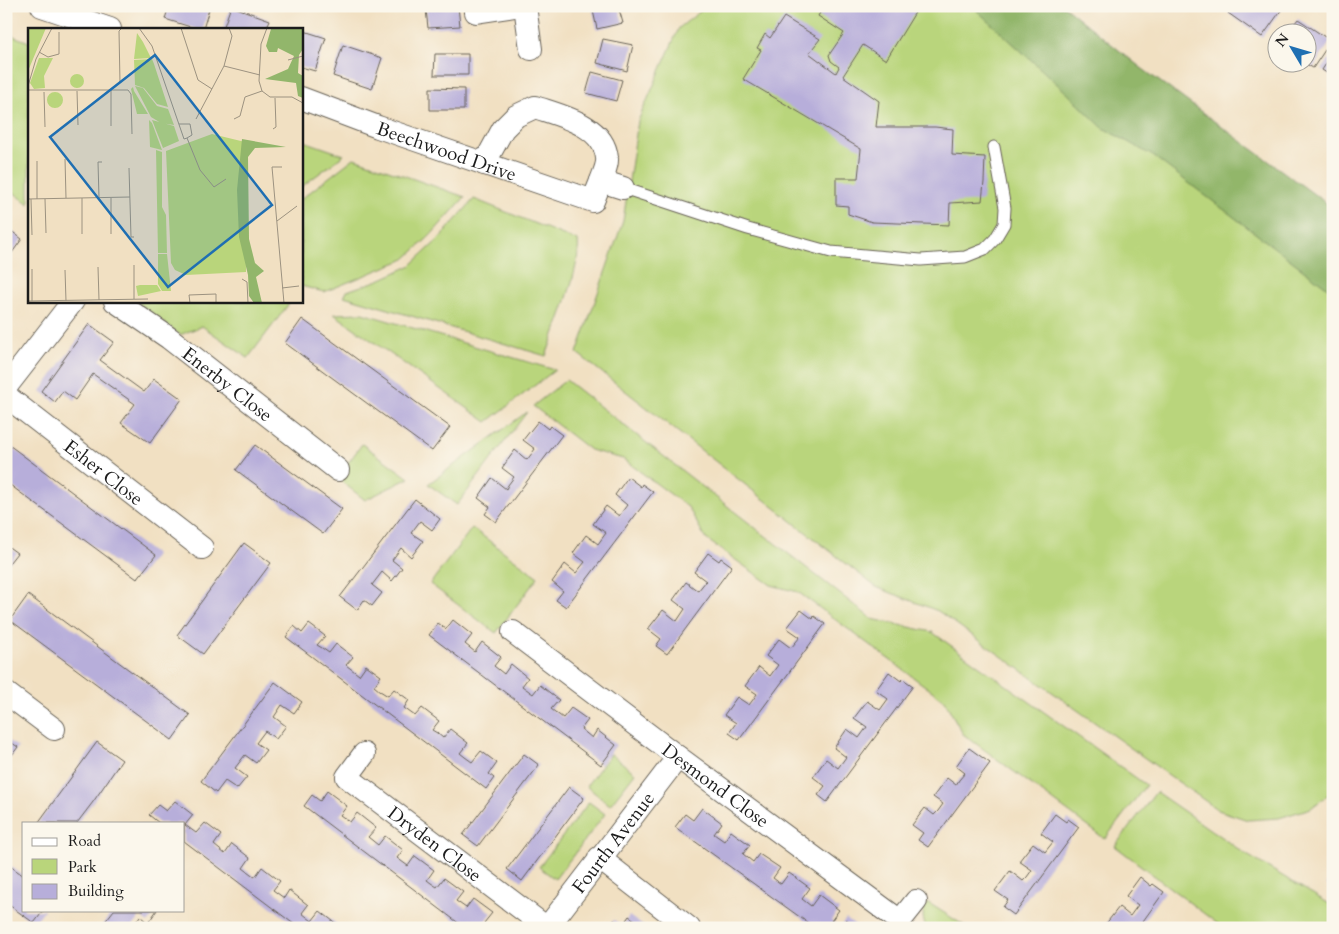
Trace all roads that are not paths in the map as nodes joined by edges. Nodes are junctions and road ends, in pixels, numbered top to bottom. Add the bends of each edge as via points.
1 (42, 6) edge
2 (515, 6) edge
3 (525, 6) edge
4 (476, 12) dead end
5 (107, 28) edge
6 (531, 49) dead end
7 (302, 98) edge
8 (994, 147) dead end
9 (484, 164) junction
10 (623, 188) joint
11 (597, 191) junction
12 (72, 302) edge
13 (116, 302) edge
14 (6, 388) edge
15 (6, 396) edge
16 (338, 470) dead end
17 (202, 548) dead end
18 (513, 632) dead end
19 (6, 693) edge
20 (54, 729) dead end
21 (364, 754) dead end
22 (678, 757) junction
23 (599, 858) junction
24 (916, 901) dead end
25 (547, 928) edge
26 (689, 928) edge

1 - 5 street
2 - 4 street
3 - 6 street
7 - 9 street, Beechwood Drive
8 - 10 lane via 1005,208 1004,224 986,249 965,257 921,260 831,252
9 - 11 street, Beechwood Drive
9 - 11 street via 503,129 516,116 535,107 580,123 600,139 607,159
10 - 11 street, Beechwood Drive
12 - 14 street
13 - 16 street, Enerby Close
15 - 17 street, Esher Close
18 - 22 street, Desmond Close
19 - 20 street
21 - 25 street, Dryden Close via 347,777
22 - 23 street, Fourth Avenue
22 - 24 street, Desmond Close via 900,921
23 - 25 street, Fourth Avenue
23 - 26 street

